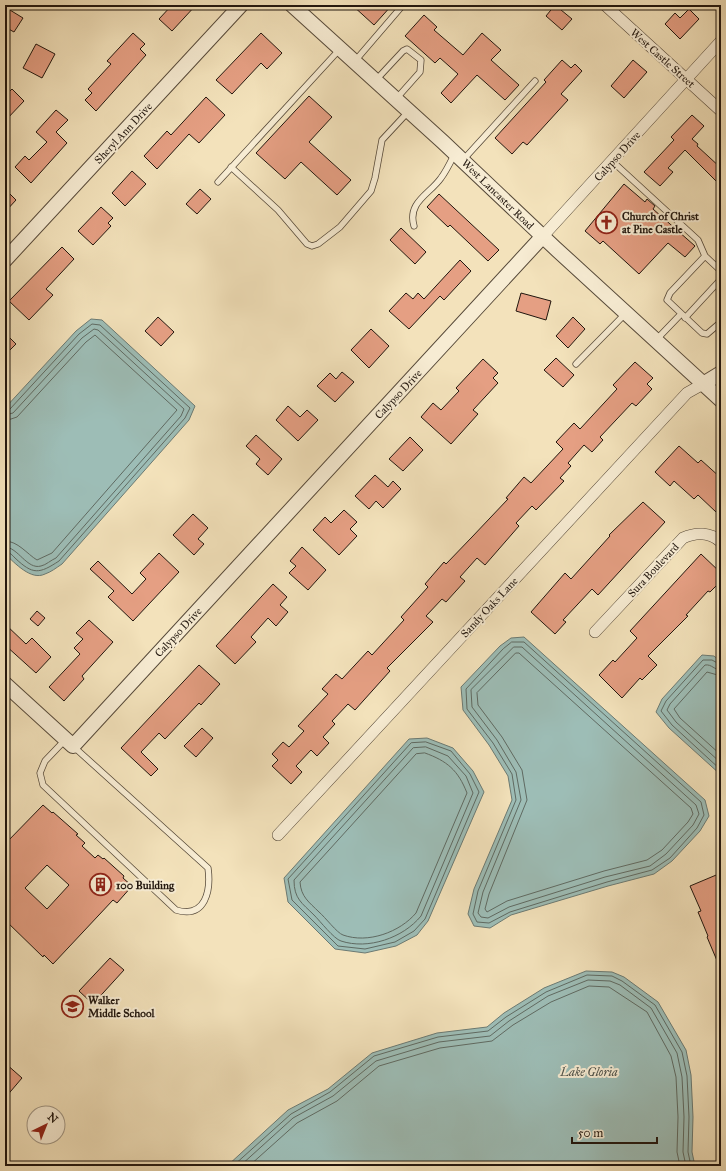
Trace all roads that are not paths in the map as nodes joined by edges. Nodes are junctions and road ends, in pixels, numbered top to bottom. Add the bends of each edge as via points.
1 (241, 5) edge
2 (292, 5) edge
3 (403, 5) edge
4 (605, 5) edge
5 (721, 42) edge
6 (341, 49) junction
7 (354, 61) junction
8 (687, 79) junction
9 (376, 80) junction
10 (535, 81) dead end
11 (396, 99) junction
12 (409, 111) junction
13 (721, 111) edge
14 (459, 157) junction
15 (612, 161) junction
16 (231, 167) junction
17 (218, 182) dead end
18 (414, 226) dead end
19 (543, 236) junction
20 (705, 256) junction
21 (5, 260) edge
22 (721, 271) edge
23 (721, 279) edge
24 (626, 313) junction
25 (683, 316) junction
26 (721, 322) edge
27 (656, 340) junction
28 (576, 364) dead end
29 (721, 374) edge
30 (703, 384) junction
31 (721, 400) edge
32 (721, 542) edge
33 (595, 632) dead end
34 (5, 684) edge
35 (69, 742) junction
36 (278, 835) dead end

1 - 21 street, Sheryl Ann Drive
2 - 6 street, West Lancaster Road
3 - 7 lane
4 - 8 street, West Castle Street
5 - 8 street, Calypso Drive
6 - 7 street, West Lancaster Road
6 - 16 lane
7 - 9 street, West Lancaster Road
8 - 13 street, West Castle Street
8 - 15 street, Calypso Drive
9 - 11 street, West Lancaster Road
9 - 11 lane via 403,51 407,50 421,60 420,72
10 - 14 lane
11 - 12 street, West Lancaster Road
12 - 14 street, West Lancaster Road
12 - 16 lane via 382,140 371,191 340,227 312,246 307,244 278,210
14 - 18 lane via 414,206
14 - 19 street, West Lancaster Road
15 - 19 street, Calypso Drive
15 - 20 lane via 698,240
16 - 17 lane
19 - 24 street, West Lancaster Road
19 - 35 street, Calypso Drive
20 - 22 lane
20 - 25 lane via 667,297
23 - 25 lane
24 - 27 street, West Lancaster Road
24 - 28 lane
25 - 26 lane via 707,334
25 - 27 lane
27 - 30 street, West Lancaster Road
29 - 30 street
30 - 31 street, West Lancaster Road
30 - 36 street, Sandy Oaks Lane via 687,393
32 - 33 street, Sura Boulevard via 698,533 683,538
34 - 35 street
35 - 35 lane via 45,761 40,773 43,785 176,910 194,911 205,900 209,890 208,868

